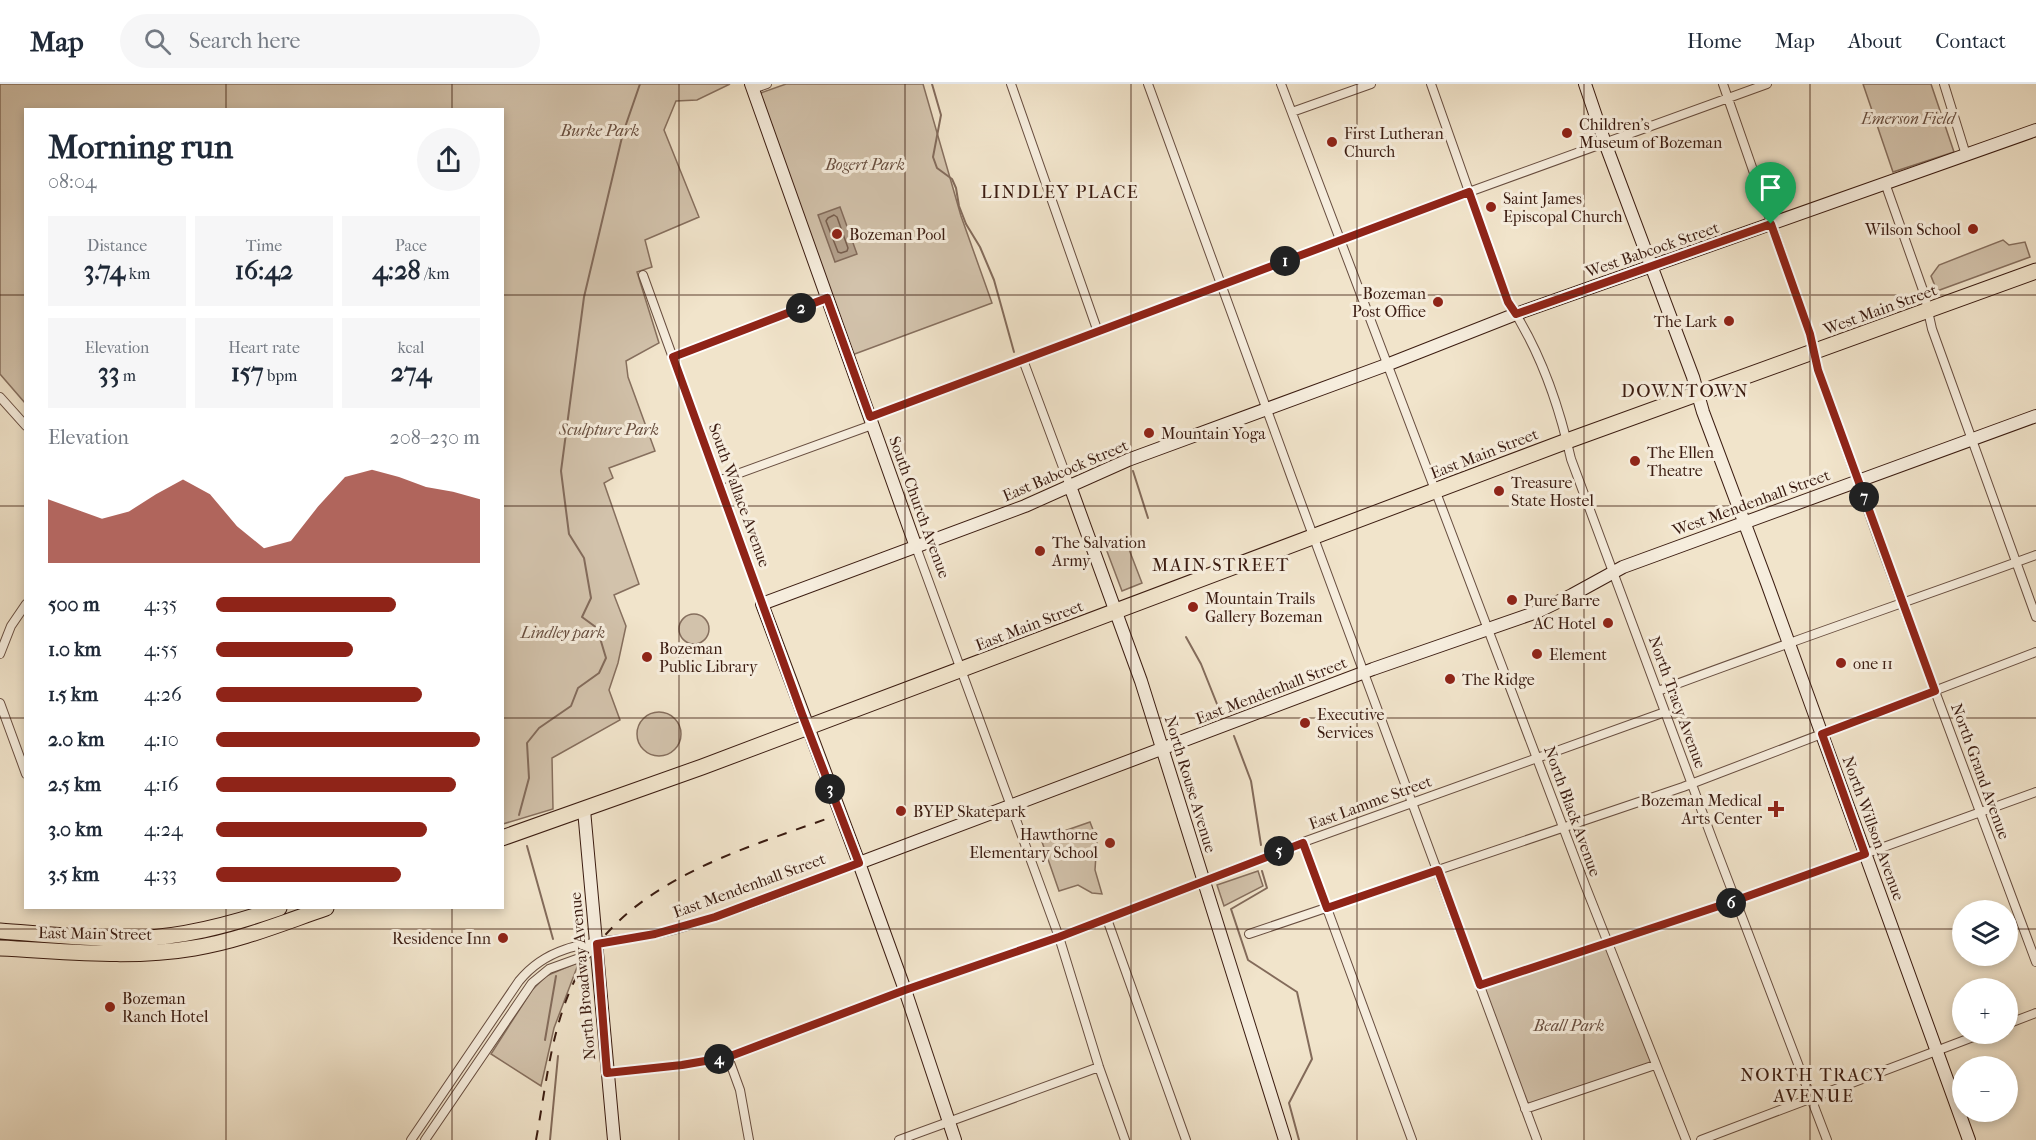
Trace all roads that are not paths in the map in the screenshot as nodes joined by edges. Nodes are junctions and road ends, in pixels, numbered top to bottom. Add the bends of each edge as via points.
1 (767, 84) edge
2 (1011, 84) edge
3 (1148, 84) edge
4 (1281, 84) edge
5 (1371, 84) edge
6 (1431, 84) edge
7 (1585, 84) edge
8 (1723, 84) edge
9 (1767, 84) edge
10 (1944, 84) edge
11 (752, 87) edge
12 (1728, 98) junction
13 (1292, 112) junction
14 (2036, 130) edge
15 (1605, 143) junction
16 (1966, 154) junction
17 (1886, 183) junction
18 (1469, 192) junction
19 (1771, 224) junction
20 (1342, 240) junction
21 (1651, 266) junction
22 (2036, 272) edge
23 (642, 275) dead end
24 (1221, 286) junction
25 (827, 298) junction
26 (1928, 311) junction
27 (1516, 314) junction
28 (1098, 332) junction
29 (1814, 352) junction
30 (673, 357) junction
31 (1023, 360) junction
32 (1389, 364) junction
33 (1699, 393) junction
34 (0, 397) edge
35 (1265, 409) junction
36 (2036, 416) edge
37 (871, 421) junction
38 (24, 424) edge
39 (1971, 440) junction
40 (1567, 441) junction
41 (1858, 480) junction
42 (718, 481) junction
43 (1070, 486) junction
44 (1435, 491) junction
45 (1744, 522) junction
46 (1313, 536) junction
47 (916, 547) junction
48 (2036, 555) edge
49 (2016, 563) junction
50 (1613, 573) junction
51 (762, 604) junction
52 (1902, 604) junction
53 (24, 607) edge
54 (1115, 612) junction
55 (2036, 616) edge
56 (1488, 628) junction
57 (1788, 642) junction
58 (2036, 652) edge
59 (0, 654) edge
60 (961, 670) junction
61 (1364, 673) junction
62 (1658, 691) junction
63 (1935, 691) junction
64 (0, 703) edge
65 (1665, 712) junction
66 (807, 727) junction
67 (1822, 734) junction
68 (1163, 749) junction
69 (1537, 758) junction
70 (24, 769) edge
71 (1692, 783) junction
72 (2036, 792) edge
73 (1413, 802) junction
74 (1012, 805) junction
75 (584, 810) junction
76 (1980, 812) junction
77 (1563, 827) junction
78 (504, 837) edge
79 (1303, 843) junction
80 (1865, 854) junction
81 (859, 863) junction
82 (1438, 870) junction
83 (1205, 881) junction
84 (1737, 900) junction
85 (1327, 908) junction
86 (276, 909) edge
87 (323, 909) edge
88 (1107, 919) junction
89 (0, 932) edge
90 (1249, 934) dead end
91 (1059, 937) junction
92 (1607, 943) junction
93 (597, 944) junction
94 (0, 948) edge
95 (2036, 962) edge
96 (1480, 985) junction
97 (905, 990) junction
98 (2036, 1012) edge
99 (2018, 1019) edge
100 (1954, 1044) edge
101 (1937, 1050) junction
102 (728, 1057) junction
103 (1655, 1065) junction
104 (1100, 1067) junction
105 (607, 1073) junction
106 (1812, 1097) junction
107 (1526, 1109) junction
108 (948, 1122) junction
109 (411, 1140) edge
110 (425, 1140) edge
111 (614, 1140) edge
112 (749, 1140) edge
113 (899, 1140) edge
114 (955, 1140) edge
115 (1125, 1140) edge
116 (1186, 1140) edge
117 (1285, 1140) edge
118 (1412, 1140) edge
119 (1537, 1140) edge
120 (1686, 1140) edge
121 (1701, 1140) edge
122 (1827, 1140) edge
123 (1968, 1140) edge

1 - 11 street
2 - 28 street
3 - 24 street
4 - 13 street, North Black Avenue
5 - 13 street
6 - 18 street, North Tracy Avenue
7 - 15 street, North Willson Avenue
8 - 12 street, North Grand Avenue
9 - 12 street
10 - 16 street
11 - 25 street, South Church Avenue
12 - 15 street
12 - 19 street, North Grand Avenue
13 - 20 street, North Black Avenue
14 - 16 street, West Babcock Street
15 - 18 street
15 - 21 street, North Willson Avenue
16 - 17 street, West Babcock Street
17 - 19 street, West Babcock Street
17 - 26 street
18 - 20 street
18 - 27 street, North Tracy Avenue via 1508,302
19 - 21 street, West Babcock Street
19 - 29 street, North Grand Avenue
20 - 24 street
20 - 32 street, North Black Avenue
21 - 27 street, West Babcock Street
21 - 33 street, North Willson Avenue
22 - 26 highway, West Main Street
23 - 30 street, South Wallace Avenue
24 - 28 street
24 - 35 street
25 - 30 street
25 - 37 street, South Church Avenue
26 - 29 highway, West Main Street
26 - 39 street
27 - 32 street, East Babcock Street
27 - 40 street, North Tracy Avenue
28 - 31 street
29 - 33 highway, West Main Street
29 - 41 street, North Grand Avenue
30 - 42 street, South Wallace Avenue
31 - 37 street
31 - 43 street
32 - 35 street, East Babcock Street
32 - 44 street, North Black Avenue
33 - 40 highway, West Main Street
33 - 45 street, North Willson Avenue
34 - 38 street
35 - 43 street, East Babcock Street
35 - 46 street
36 - 39 street, West Mendenhall Street
37 - 42 street
37 - 47 street, South Church Avenue
39 - 41 street, West Mendenhall Street
39 - 49 street
40 - 44 highway, East Main Street
40 - 50 street, North Tracy Avenue
41 - 45 street, West Mendenhall Street
41 - 52 street, North Grand Avenue
42 - 51 street, South Wallace Avenue
43 - 47 street, East Babcock Street
43 - 54 street, North Rouse Avenue
44 - 46 highway, East Main Street
44 - 56 street, North Black Avenue
45 - 50 street, West Mendenhall Street
45 - 57 street, North Willson Avenue
46 - 54 highway, East Main Street
46 - 61 street
47 - 51 street, East Babcock Street
47 - 60 street, South Church Avenue
48 - 49 street
49 - 52 street
49 - 55 street
50 - 56 street, East Mendenhall Street via 1538,612
50 - 62 street, North Tracy Avenue
51 - 66 street, South Wallace Avenue
52 - 57 street
52 - 63 street, North Grand Avenue
53 - 59 street
54 - 60 highway, East Main Street
54 - 68 street, North Rouse Avenue
56 - 61 street, East Mendenhall Street
56 - 69 street, North Black Avenue
57 - 62 street
57 - 67 street, North Willson Avenue
58 - 63 street
60 - 66 highway, East Main Street
60 - 74 street, South Church Avenue
61 - 68 street, East Mendenhall Street
61 - 73 street
62 - 65 street, North Tracy Avenue
63 - 67 street
63 - 76 street, North Grand Avenue
64 - 70 street
65 - 69 street, East Lamme Street
65 - 71 street, North Tracy Avenue
66 - 75 highway, East Main Street
66 - 81 street, South Wallace Avenue
67 - 71 street
67 - 80 street, North Willson Avenue
68 - 74 street, East Mendenhall Street
68 - 83 street, North Rouse Avenue
69 - 73 street, East Lamme Street
69 - 77 street, North Black Avenue
71 - 77 street
71 - 84 street, North Tracy Avenue
72 - 76 street
73 - 79 street, East Lamme Street
73 - 82 street
74 - 81 street, East Mendenhall Street
74 - 91 street, South Church Avenue
75 - 78 highway, East Main Street
75 - 93 street, North Broadway Avenue
76 - 80 street
76 - 95 street, North Grand Avenue
77 - 82 street
77 - 92 street, North Black Avenue
79 - 83 street, East Lamme Street
79 - 85 street
80 - 84 street
80 - 101 street, North Willson Avenue
81 - 93 street, East Mendenhall Street via 715,917 655,934
81 - 97 street, South Wallace Avenue
82 - 85 street
82 - 96 street
83 - 88 street, East Lamme Street
83 - 117 street, North Rouse Avenue
84 - 92 street
84 - 106 street, North Tracy Avenue
85 - 90 street
85 - 118 street
86 - 89 highway, East Main Street via 223,925 126,939
87 - 94 highway, East Main Street via 227,941 183,950 128,954
88 - 91 street, East Lamme Street
88 - 116 street
91 - 97 street, East Lamme Street
91 - 104 street, South Church Avenue
92 - 96 street
92 - 103 street, North Black Avenue
93 - 105 street, North Broadway Avenue
93 - 109 street, East Mendenhall Street via 581,944 554,954 525,973
93 - 110 street via 585,956 549,969 532,983
96 - 107 street
97 - 102 street, East Lamme Street
97 - 108 street, South Wallace Avenue
98 - 99 street
100 - 101 street
101 - 106 street
101 - 123 street, North Willson Avenue
102 - 105 street, East Lamme Street
102 - 112 street via 740,1090
103 - 107 street
103 - 120 street, North Black Avenue
104 - 108 street
104 - 115 street, South Church Avenue
105 - 111 street, North Broadway Avenue
106 - 121 street
106 - 122 street, North Tracy Avenue
107 - 119 street
108 - 113 street
108 - 114 street, South Wallace Avenue

